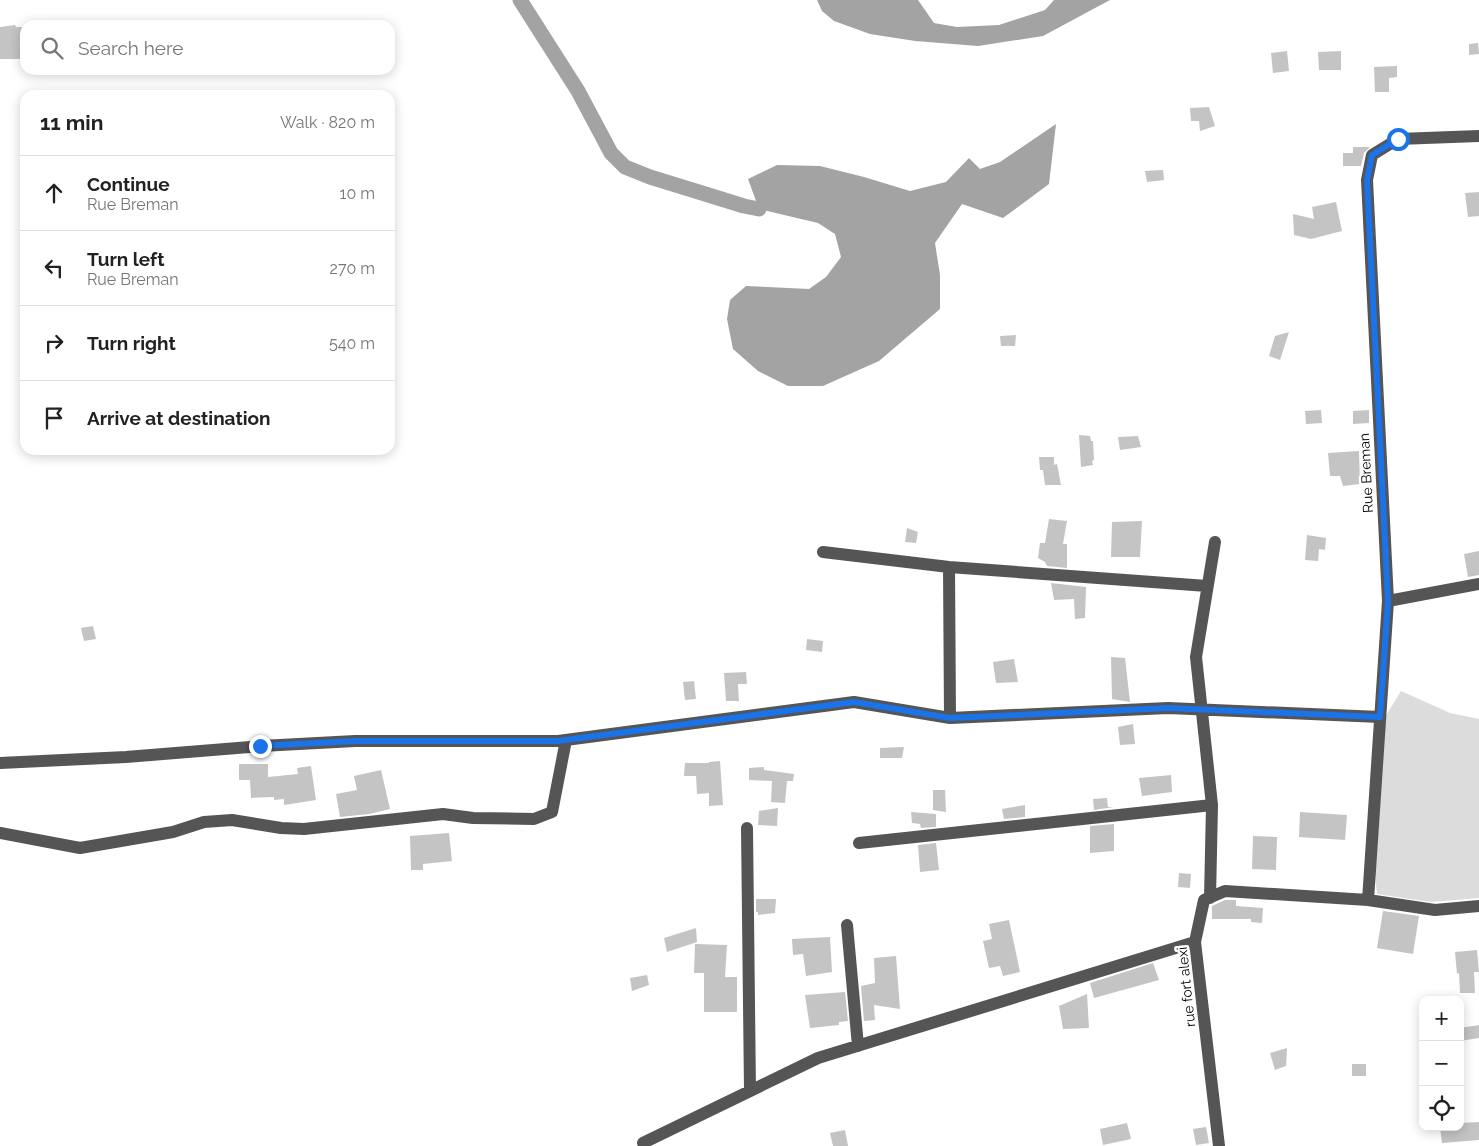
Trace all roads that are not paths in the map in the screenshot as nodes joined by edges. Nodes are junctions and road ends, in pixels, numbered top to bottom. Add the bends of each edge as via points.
1 (1479, 136) edge
2 (1215, 542) dead end
3 (823, 552) dead end
4 (949, 567) junction
5 (1479, 584) edge
6 (1207, 586) junction
7 (1388, 601) junction
8 (1201, 709) junction
9 (1380, 717) junction
10 (950, 718) junction
11 (566, 740) junction
12 (0, 763) edge
13 (1212, 805) junction
14 (747, 828) dead end
15 (0, 833) edge
16 (859, 843) dead end
17 (1210, 898) junction
18 (1368, 900) junction
19 (1479, 906) edge
20 (847, 925) dead end
21 (1195, 942) junction
22 (858, 1046) junction
23 (750, 1091) junction
24 (643, 1143) dead end
25 (1219, 1146) edge

1 - 7 street, Rue Breman via 1398,139 1372,155 1367,180
2 - 6 street
3 - 4 street
4 - 6 street
4 - 10 street
5 - 7 street
6 - 8 street via 1196,657
7 - 9 street, Rue Breman
8 - 9 street
8 - 10 street
8 - 13 street
9 - 18 street, Rue Breman
10 - 11 street via 854,702
11 - 12 street via 355,741
11 - 15 street via 552,812 534,819 443,814 304,829 232,820 204,822 173,832 80,848
13 - 16 street
13 - 17 street
14 - 23 street
17 - 18 street via 1225,891
17 - 21 street, rue fort alexi via 1204,900
18 - 19 street via 1435,910
20 - 22 street
21 - 22 street
21 - 25 street, rue fort alexi
22 - 23 street via 818,1058
23 - 24 street

